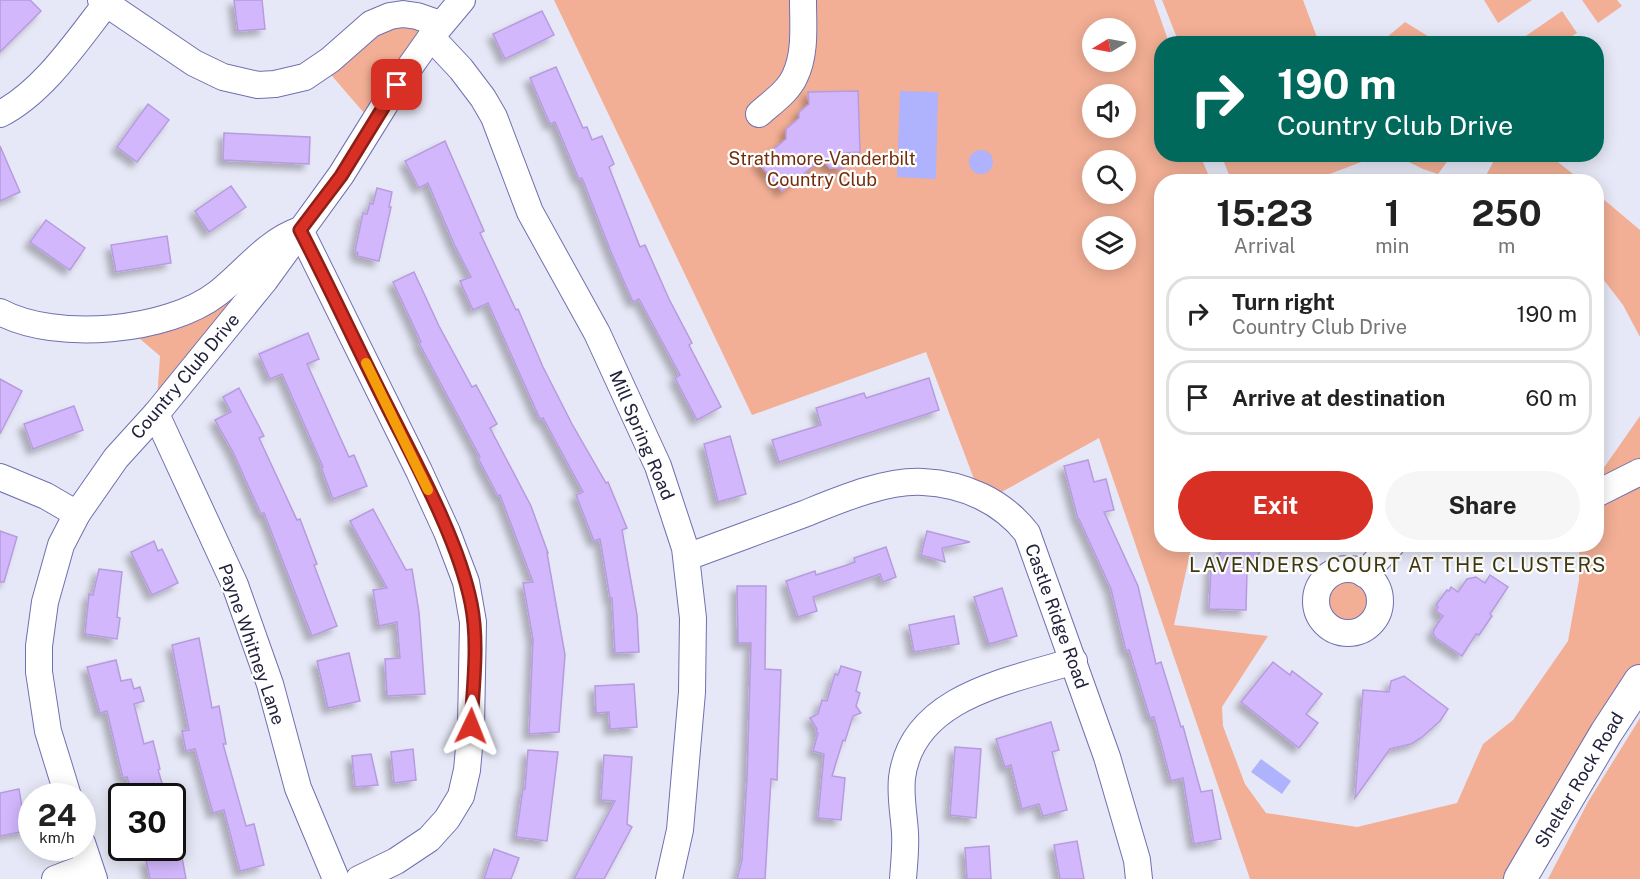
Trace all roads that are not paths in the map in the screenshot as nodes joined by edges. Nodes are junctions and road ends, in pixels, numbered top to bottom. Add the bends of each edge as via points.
1 (462, 0) edge
2 (803, 0) edge
3 (105, 1) edge
4 (436, 30) junction
5 (0, 114) edge
6 (759, 114) dead end
7 (300, 230) junction
8 (0, 312) edge
9 (156, 414) junction
10 (1640, 471) edge
11 (0, 477) edge
12 (1604, 490) edge
13 (77, 514) junction
14 (1385, 552) edge
15 (687, 557) junction
16 (1364, 574) dead end
17 (1074, 661) junction
18 (1640, 681) edge
19 (64, 783) edge
20 (88, 862) edge
21 (55, 879) edge
22 (336, 879) edge
23 (359, 879) edge
24 (669, 879) edge
25 (903, 879) edge
26 (1139, 879) edge
27 (1520, 879) edge

1 - 4 street, Country Club Drive
2 - 6 street via 802,53 795,77
3 - 4 street, Mill Spring Road via 194,63 223,77 258,85 305,77 371,24 390,16 417,16
3 - 5 street via 43,82
4 - 7 street, Country Club Drive via 341,176
4 - 15 street, Mill Spring Road via 448,54 494,117 530,212 597,333 658,466
7 - 8 street via 270,245 217,294 158,321 81,330 23,323
7 - 9 street, Country Club Drive via 265,280
7 - 23 street via 447,532 466,582 473,622 471,726 461,796 429,839
9 - 13 street, Country Club Drive via 116,459
9 - 22 street, Payne Whitney Lane via 235,585 270,684 298,788
10 - 12 street
11 - 13 street
13 - 19 street, Country Club Drive via 61,545 45,602 39,646 48,731
14 - 16 street
15 - 17 street, Castle Ridge Road via 888,486 923,482 963,488 999,505 1027,533
15 - 24 street, Mill Spring Road via 693,618 692,692 680,830
17 - 25 street via 978,691 952,704 925,725 902,775
17 - 26 street, Castle Ridge Road via 1107,757
18 - 27 main road, Shelter Rock Road
20 - 21 street

